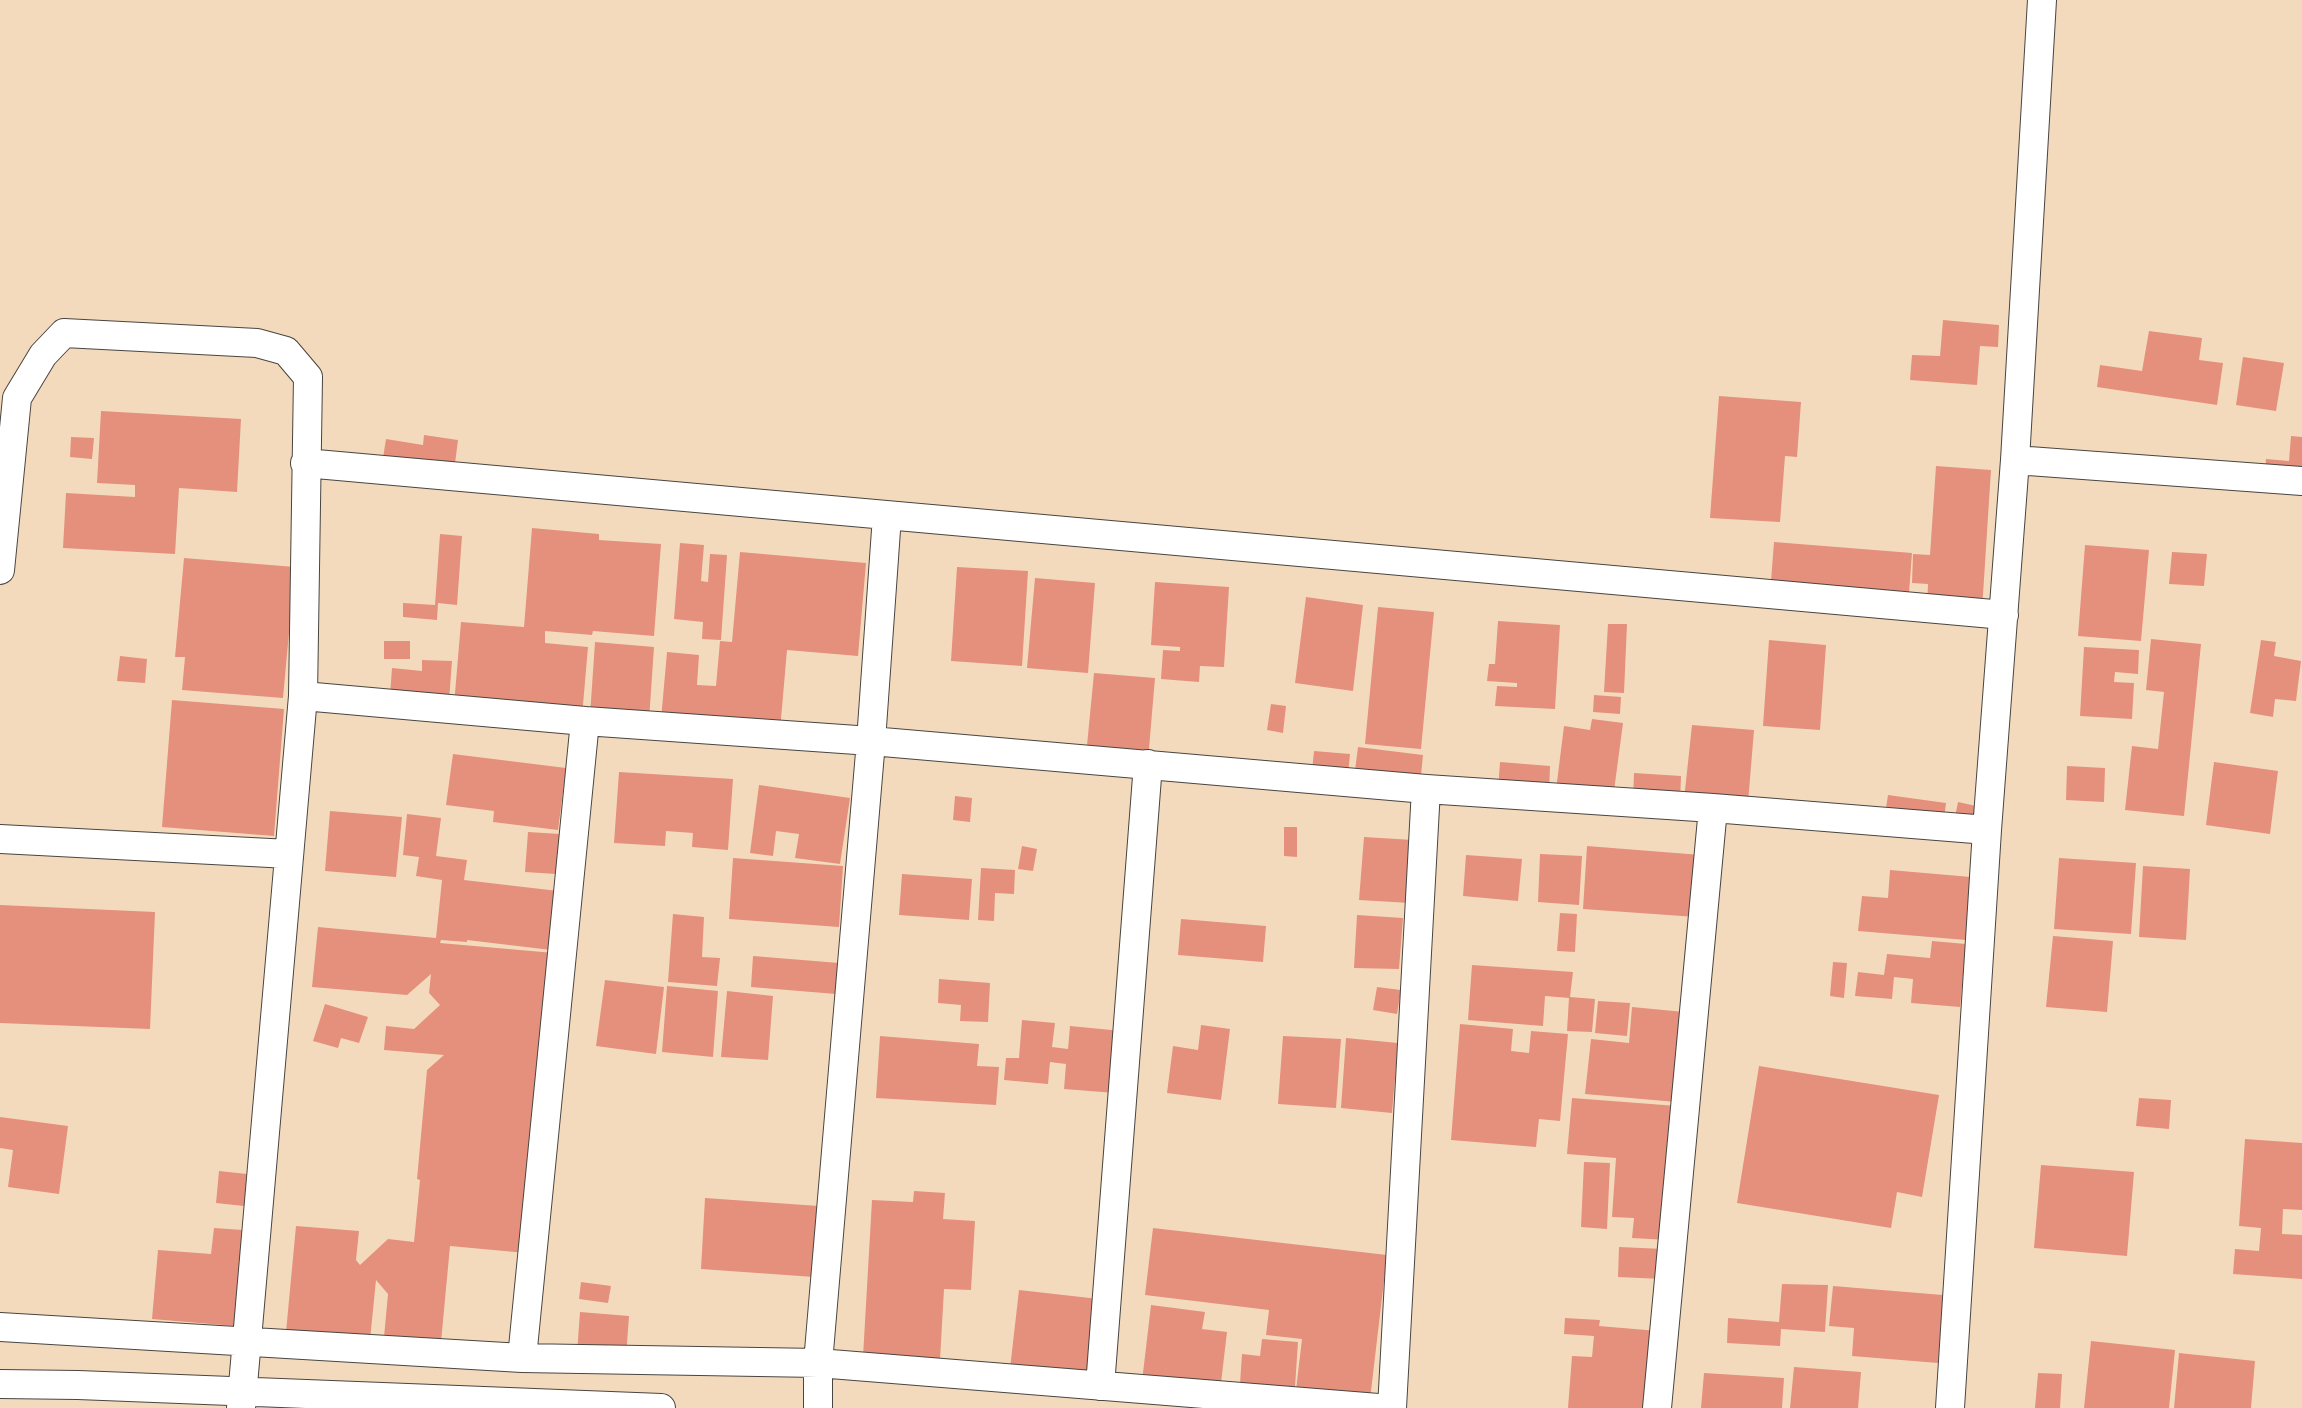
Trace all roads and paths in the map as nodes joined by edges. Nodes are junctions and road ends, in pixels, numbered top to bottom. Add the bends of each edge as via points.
1 (2042, 0) edge
2 (2015, 460) junction
3 (305, 462) junction
4 (2302, 480) edge
5 (887, 516) junction
6 (0, 570) edge
7 (2004, 614) junction
8 (303, 696) junction
9 (585, 721) junction
10 (870, 741) junction
11 (1148, 764) junction
12 (1426, 788) junction
13 (1713, 808) junction
14 (1986, 830) junction
15 (0, 839) edge
16 (289, 854) junction
17 (0, 1327) edge
18 (246, 1343) junction
19 (522, 1358) junction
20 (818, 1363) junction
21 (0, 1384) edge
22 (1100, 1386) junction
23 (241, 1400) edge
24 (661, 1408) edge
25 (818, 1408) edge
26 (1378, 1408) edge
27 (1392, 1408) edge
28 (1657, 1408) edge
29 (1950, 1408) edge

1 - 2 street
2 - 4 street
2 - 7 street
3 - 5 street
3 - 6 street via 308,378 286,351 257,343 64,333 43,355 17,398
3 - 8 street
5 - 7 street
5 - 10 street
7 - 14 street
8 - 9 street
8 - 16 street
9 - 10 street
9 - 19 street
10 - 11 street
10 - 20 street
11 - 12 street
11 - 22 street
12 - 13 street
12 - 27 street
13 - 14 street
13 - 28 street
14 - 29 street
15 - 16 street
16 - 18 street
17 - 18 street
18 - 19 street
18 - 23 street
19 - 20 street
20 - 22 street
20 - 25 street
21 - 23 street via 78,1385
22 - 26 street
23 - 24 street

